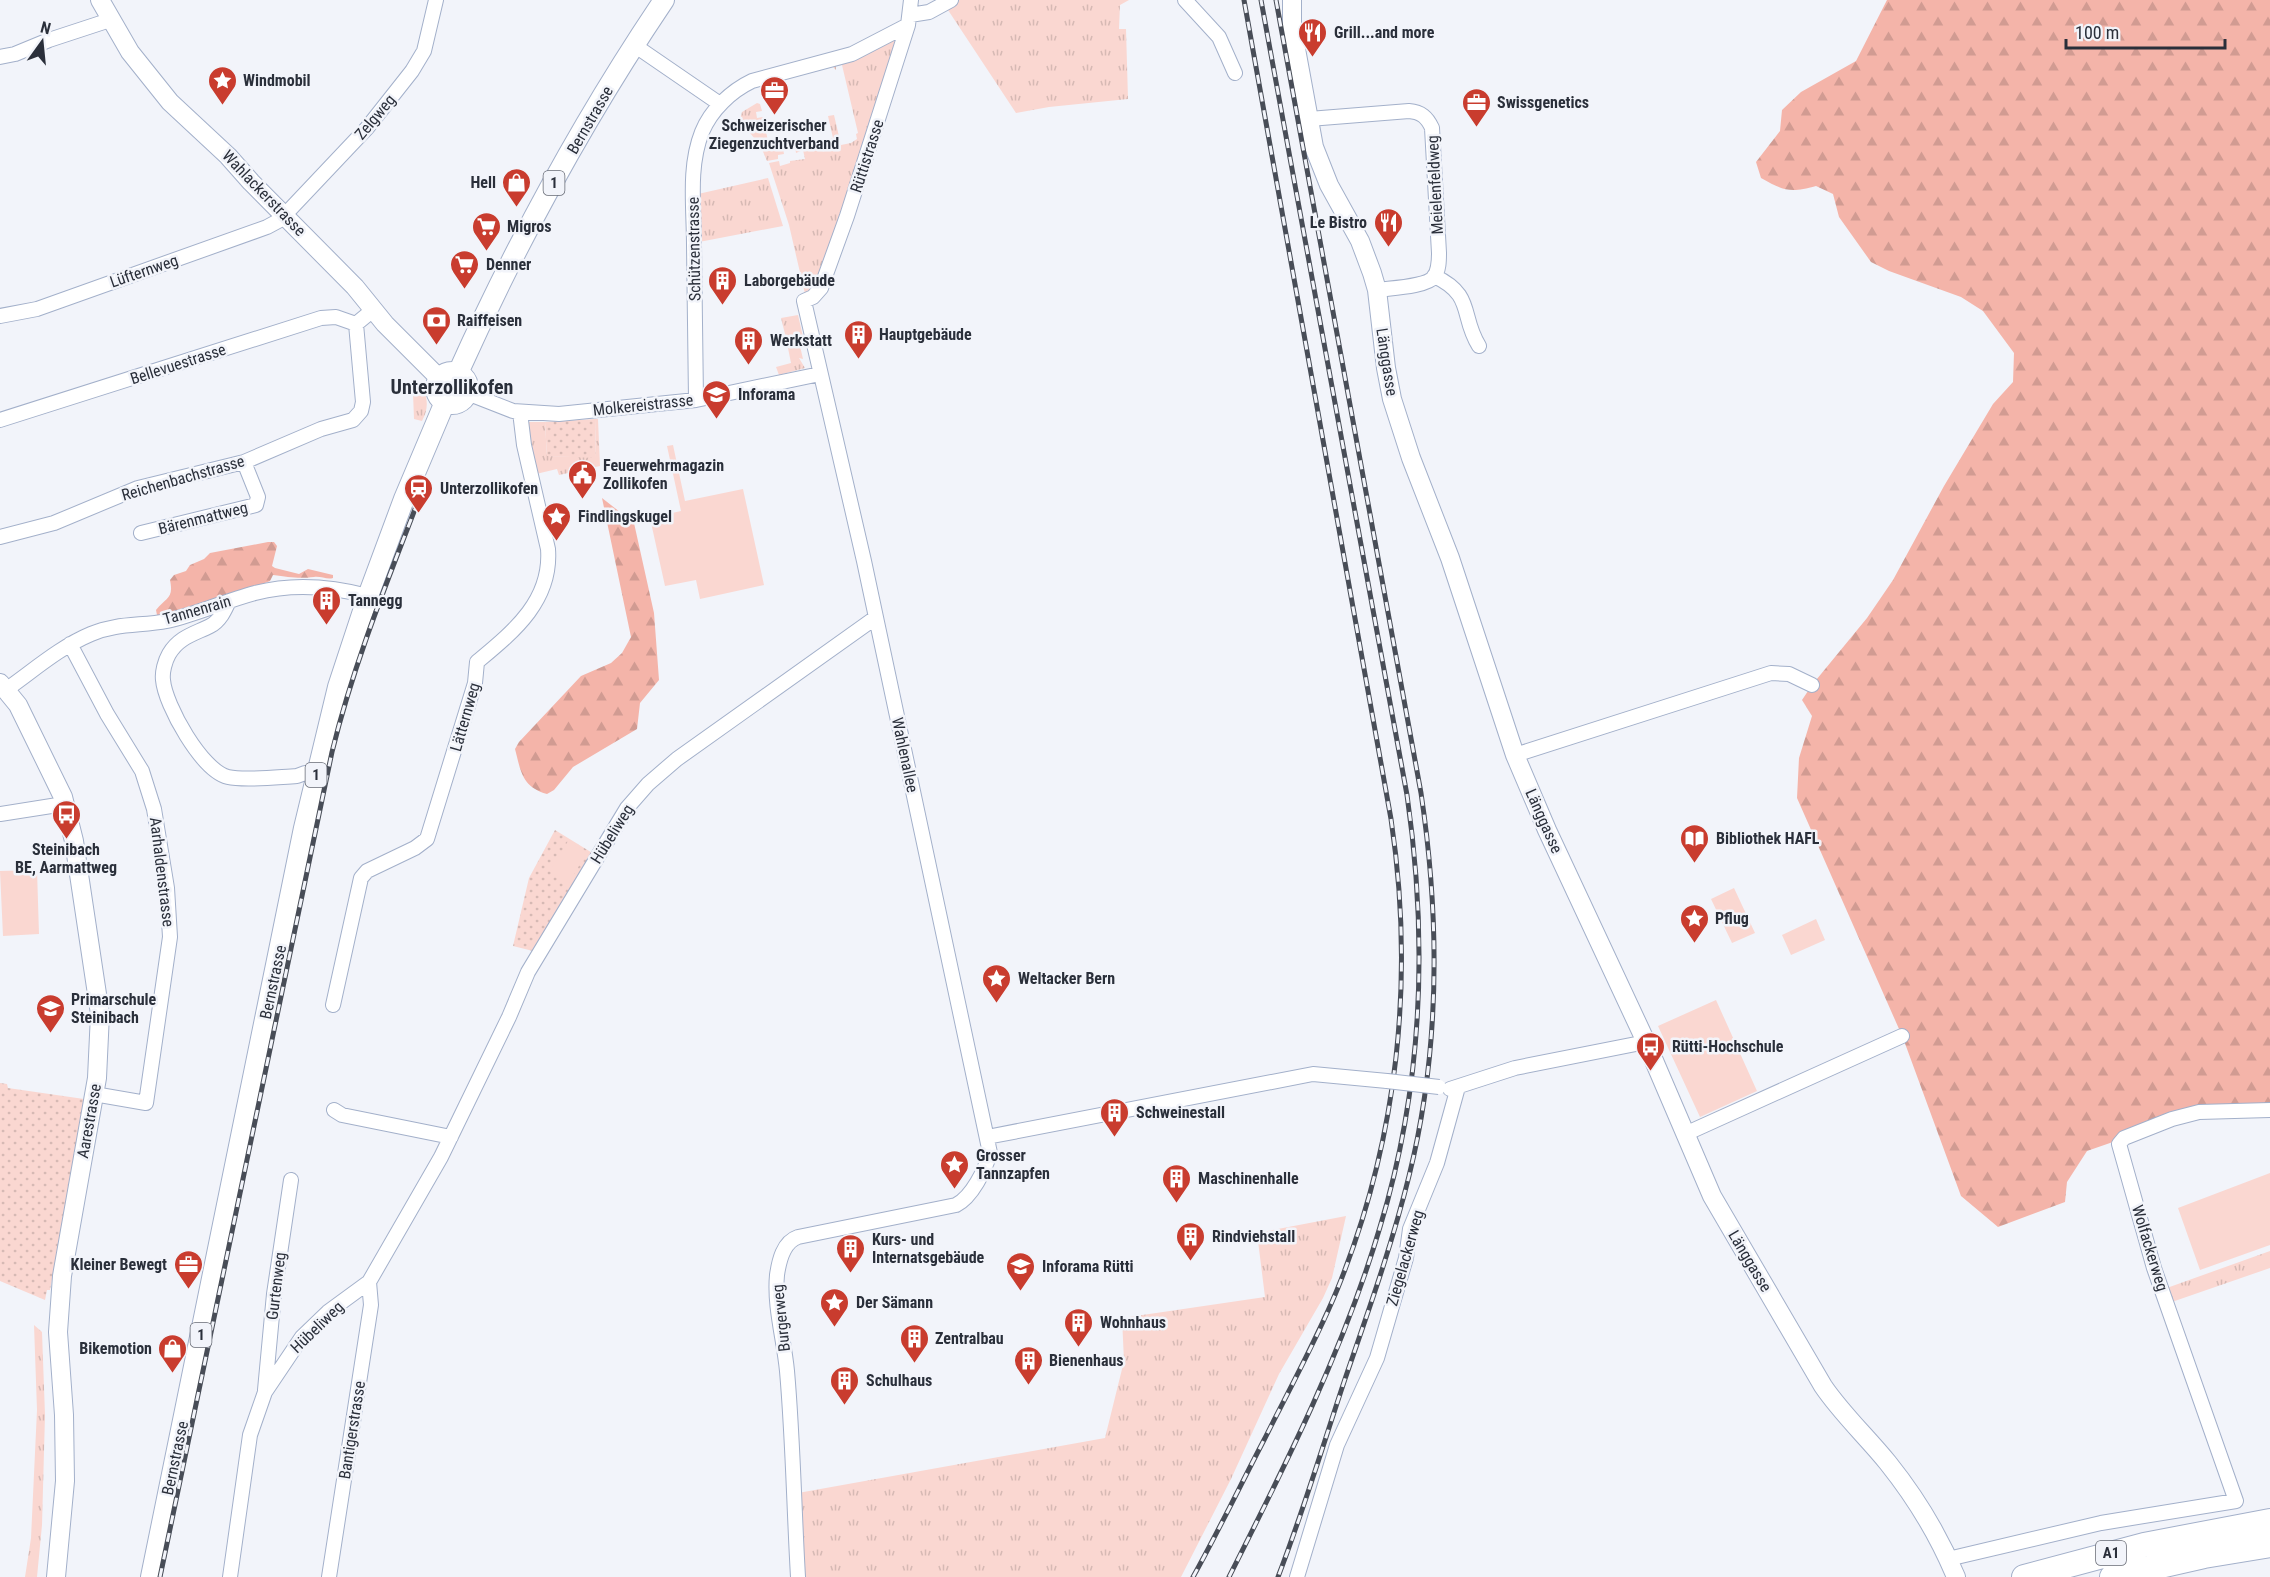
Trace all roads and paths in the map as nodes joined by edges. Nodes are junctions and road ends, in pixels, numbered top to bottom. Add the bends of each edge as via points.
1 (100, 0) edge
2 (436, 0) edge
3 (664, 0) edge
4 (911, 0) edge
5 (951, 0) edge
6 (1185, 0) edge
7 (1292, 0) edge
8 (110, 20) junction
9 (909, 20) junction
10 (634, 45) junction
11 (0, 57) edge
12 (1235, 73) dead end
13 (720, 104) junction
14 (1309, 119) junction
15 (284, 216) junction
16 (1434, 276) junction
17 (1377, 290) junction
18 (804, 301) joint
19 (372, 310) junction
20 (0, 315) edge
21 (356, 324) junction
22 (1479, 346) dead end
23 (820, 374) junction
24 (448, 376) junction
25 (467, 393) junction
26 (696, 400) junction
27 (445, 402) junction
28 (520, 412) junction
29 (0, 420) edge
30 (244, 462) junction
31 (141, 533) dead end
32 (0, 537) edge
33 (368, 596) junction
34 (229, 601) junction
35 (875, 618) junction
36 (70, 644) junction
37 (1812, 685) dead end
38 (3, 686) edge
39 (1515, 755) junction
40 (316, 775) junction
41 (64, 804) junction
42 (0, 814) edge
43 (333, 1005) dead end
44 (1902, 1036) dead end
45 (1646, 1042) junction
46 (1458, 1087) junction
47 (94, 1094) junction
48 (334, 1110) dead end
49 (2270, 1110) edge
50 (1685, 1134) junction
51 (451, 1137) junction
52 (987, 1137) junction
53 (291, 1180) dead end
54 (369, 1282) junction
55 (265, 1392) junction
56 (2270, 1521) edge
57 (2270, 1545) edge
58 (1948, 1559) junction
59 (56, 1577) edge
60 (150, 1577) edge
61 (230, 1577) edge
62 (329, 1577) edge
63 (798, 1577) edge
64 (1297, 1577) edge
65 (1956, 1577) edge
66 (2024, 1577) edge
67 (2112, 1577) edge

1 - 8 street, Wahlackerstrasse
2 - 15 street, Zelgweg via 422,56 406,80 367,128
3 - 10 main road, Bernstrasse / 1
4 - 9 street, Rüttistrasse
5 - 9 street, Schützenstrasse
6 - 12 street via 1218,37
7 - 14 street, Länggasse
8 - 11 street
8 - 15 street, Wahlackerstrasse via 170,102
9 - 13 street, Schützenstrasse via 852,54 752,81
9 - 18 street, Rüttistrasse via 824,282 813,297
10 - 13 street
10 - 24 main road, Bernstrasse / 1
13 - 26 street, Schützenstrasse via 705,126 695,161
14 - 16 street, Meielenfeldweg via 1417,111 1429,121 1439,253
14 - 17 street, Länggasse via 1320,166 1360,241
15 - 19 street, Wahlackerstrasse via 355,287
15 - 20 street, Lüfternweg via 267,227 37,309
16 - 17 street via 1425,283
16 - 22 street via 1456,290 1463,300
17 - 39 street, Länggasse via 1392,399
18 - 23 street, Wahlenallee
19 - 21 street
19 - 24 street, Wahlackerstrasse
21 - 29 street, Bellevuestrasse via 336,317 321,318
21 - 30 street, Reichenbachstrasse via 363,402 357,417
23 - 26 street, Molkereistrasse
23 - 35 street, Wahlenallee
24 - 25 main road via 465,379
24 - 27 main road via 437,391
25 - 27 main road via 458,402
25 - 28 street, Molkereistrasse
26 - 28 street, Molkereistrasse via 559,414
27 - 33 main road, Bernstrasse / 1
28 - 43 street, Lätternweg via 548,549 544,584 527,617 477,662 475,683 427,839 361,878
30 - 31 street, Bärenmattweg via 258,497 256,505
30 - 32 street, Reichenbachstrasse via 138,488 54,523
33 - 34 street, Tannenrain via 310,586 255,593
33 - 40 main road, Bernstrasse / 1 via 338,687
34 - 36 street, Tannenrain via 164,622 99,631
34 - 40 street via 212,626 182,639 167,656 163,679 176,715 194,747 215,771 228,777
35 - 51 street, Hübeliweg via 677,759 627,808 528,972
35 - 52 street, Wahlenallee
36 - 38 street, Tannenrain
36 - 47 street, Aarhaldenstrasse via 147,783 169,905 170,945 146,1103
37 - 39 street via 1789,674 1771,673
38 - 41 street, Aarestrasse via 40,747
39 - 45 street, Länggasse
40 - 60 main road, Bernstrasse / 1
41 - 42 street
41 - 47 street, Aarestrasse via 74,841 99,1004 100,1041
44 - 50 street
45 - 46 street via 1515,1068
45 - 50 street, Länggasse
46 - 52 street, bridge via 1313,1074
46 - 64 street, Ziegelackerweg via 1437,1163 1410,1229 1406,1258 1377,1358 1337,1445
47 - 59 street, Aarestrasse via 59,1302 65,1470
48 - 51 street
49 - 58 street, Wolfackerweg via 2199,1112 2124,1138 2119,1144 2154,1268 2236,1501 2079,1527
50 - 58 street, Länggasse via 1712,1196 1823,1386 1910,1492
51 - 54 street, Hübeliweg
52 - 63 street, Burgerweg via 988,1161 962,1202 944,1209 798,1237 783,1252 777,1274 777,1298 787,1369
53 - 55 street, Gurtenweg
54 - 55 street, Hübeliweg via 302,1337
54 - 62 street, Bantigerstrasse via 371,1305
55 - 61 street, Hübeliweg via 250,1436
56 - 66 highway, A1 via 2144,1545
57 - 67 highway, A1
58 - 65 street, Länggasse

